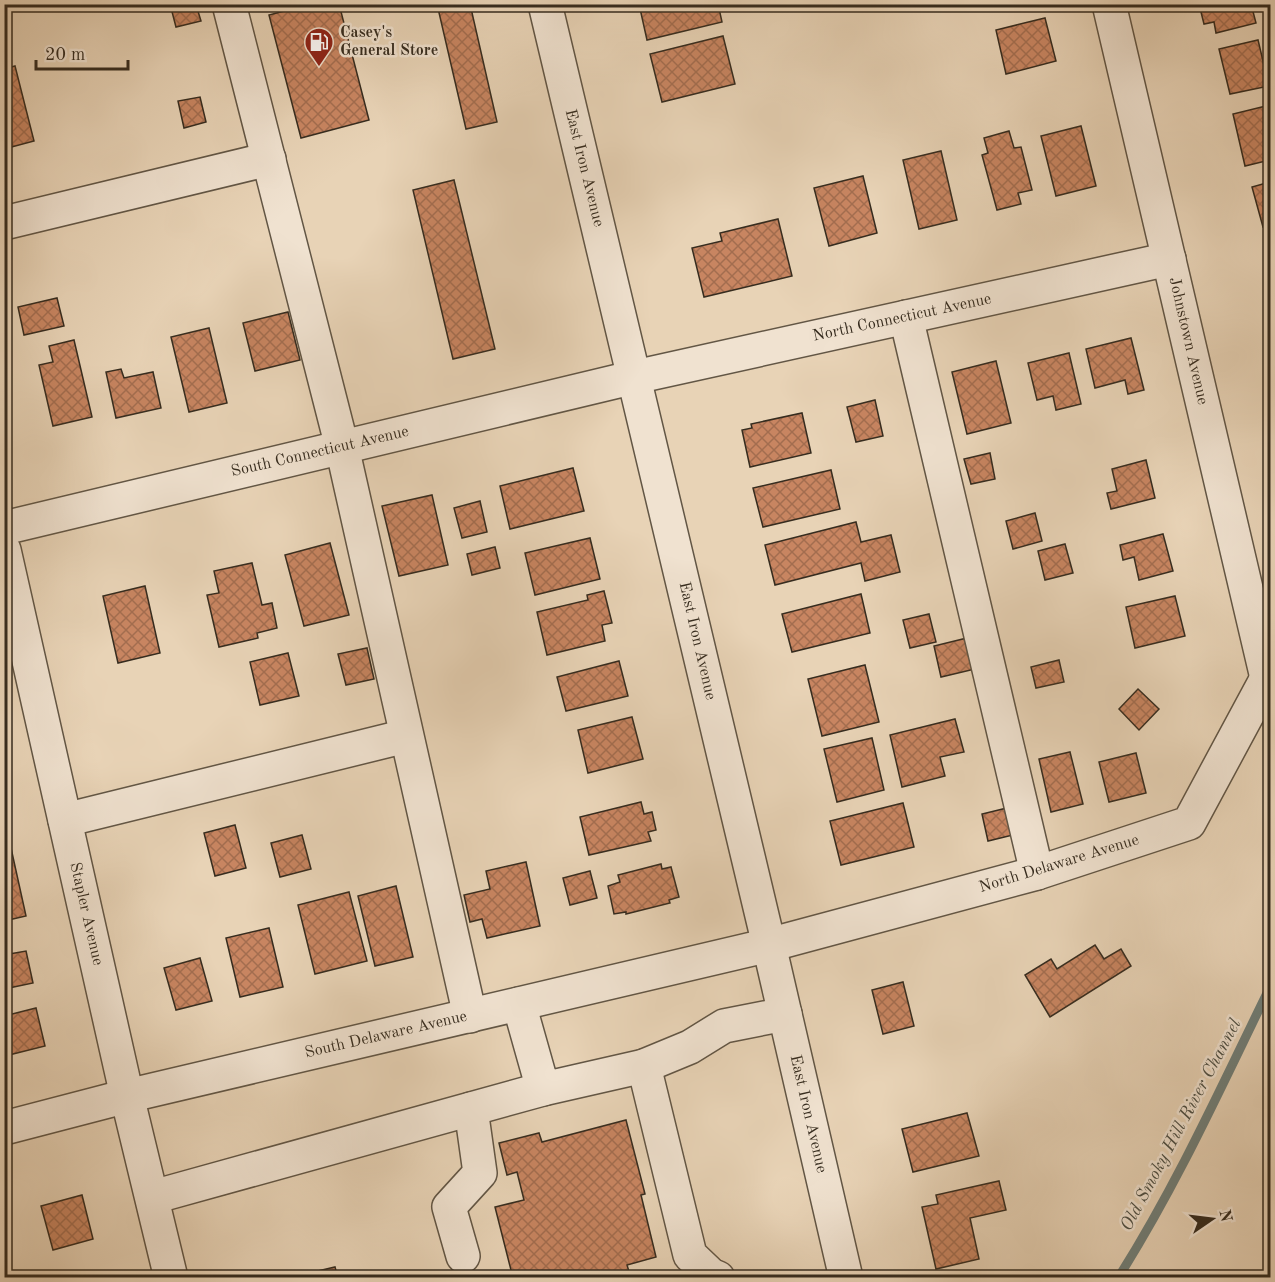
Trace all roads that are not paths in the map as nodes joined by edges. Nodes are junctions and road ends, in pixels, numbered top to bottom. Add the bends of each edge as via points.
1 (229, 4) edge
2 (545, 4) edge
3 (1109, 4) edge
4 (269, 159) junction
5 (4, 223) edge
6 (1169, 259) junction
7 (906, 317) junction
8 (635, 377) junction
9 (342, 447) junction
10 (4, 528) edge
11 (4, 550) edge
12 (1269, 677) edge
13 (406, 736) junction
14 (65, 820) junction
15 (1037, 873) junction
16 (769, 945) junction
17 (519, 1004) junction
18 (785, 1014) junction
19 (470, 1016) junction
20 (644, 1066) junction
21 (543, 1089) junction
22 (127, 1096) junction
23 (471, 1109) junction
24 (4, 1128) edge
25 (153, 1197) junction
26 (463, 1256) dead end
27 (171, 1278) edge
28 (718, 1278) edge
29 (846, 1278) edge

1 - 4 street
2 - 8 street, East Iron Avenue
3 - 6 street, Johnstown Avenue
4 - 5 street
4 - 9 street
6 - 7 street, North Connecticut Avenue
6 - 12 street, Johnstown Avenue
7 - 8 street, North Connecticut Avenue
7 - 15 street
8 - 9 street, South Connecticut Avenue
8 - 16 street, East Iron Avenue
9 - 10 street, South Connecticut Avenue
9 - 13 street
11 - 14 street, Stapler Avenue
12 - 15 street, North Delaware Avenue via 1189,823
13 - 14 street
13 - 19 street
14 - 22 street, Stapler Avenue
15 - 16 street, North Delaware Avenue
16 - 17 street, South Delaware Avenue
16 - 18 street, East Iron Avenue
17 - 19 street, South Delaware Avenue
17 - 21 street
18 - 20 street via 724,1026 690,1047
18 - 29 street, East Iron Avenue
19 - 22 street, South Delaware Avenue
20 - 21 street
20 - 28 street via 690,1256
21 - 23 street
22 - 24 street, South Delaware Avenue
22 - 25 street, Stapler Avenue
23 - 25 street
23 - 26 street via 480,1173 449,1207
25 - 27 street, Stapler Avenue

